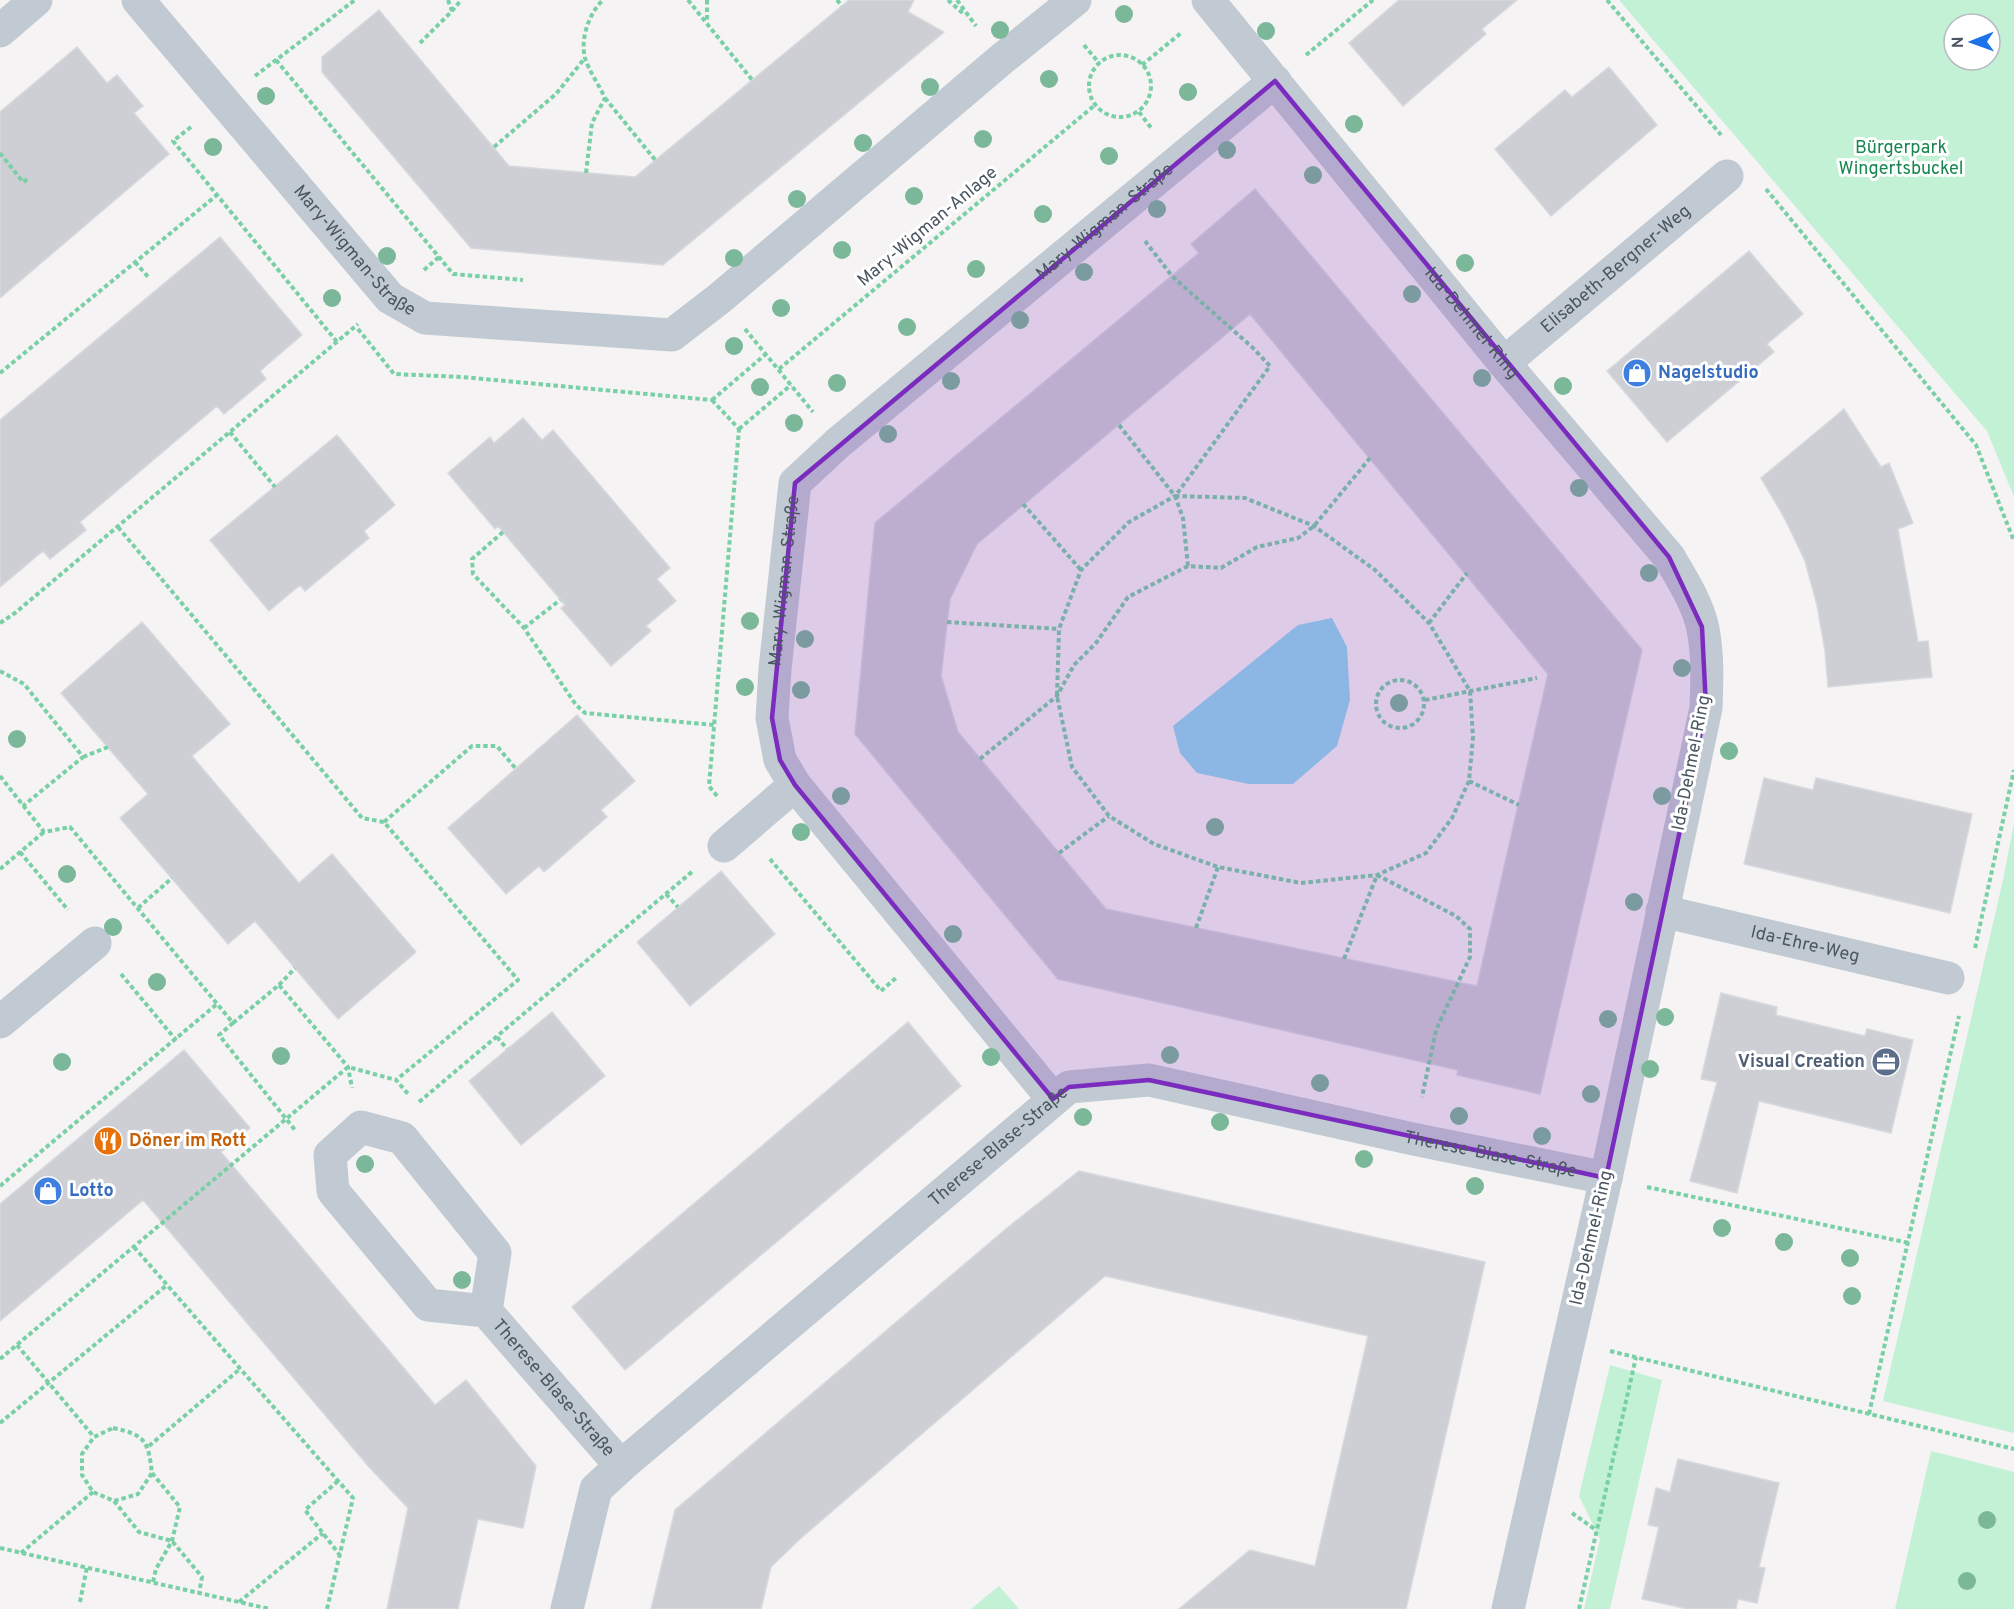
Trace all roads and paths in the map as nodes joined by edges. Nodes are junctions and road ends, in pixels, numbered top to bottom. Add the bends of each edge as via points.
1 (36, 0) edge
2 (138, 0) edge
3 (355, 0) edge
4 (448, 0) edge
5 (461, 0) edge
6 (603, 0) edge
7 (688, 0) edge
8 (707, 0) edge
9 (837, 0) edge
10 (948, 0) edge
11 (957, 0) edge
12 (1075, 0) edge
13 (1373, 0) edge
14 (1607, 0) edge
15 (1211, 3) edge
16 (842, 6) dead end
17 (452, 11) junction
18 (707, 22) junction
19 (0, 31) edge
20 (420, 42) dead end
21 (585, 58) junction
22 (1142, 65) junction
23 (753, 81) dead end
24 (1275, 81) junction
25 (605, 98) junction
26 (224, 100) junction
27 (1095, 105) junction
28 (1728, 144) dead end
29 (494, 147) dead end
30 (0, 153) edge
31 (656, 161) dead end
32 (586, 172) dead end
33 (29, 178) dead end
34 (1743, 178) joint
35 (217, 195) junction
36 (439, 257) junction
37 (135, 262) junction
38 (1172, 276) dead end
39 (149, 278) dead end
40 (533, 280) dead end
41 (390, 298) junction
42 (720, 298) junction
43 (356, 326) junction
44 (338, 342) junction
45 (766, 354) junction
46 (1504, 363) junction
47 (778, 369) junction
48 (0, 373) edge
49 (791, 385) junction
50 (712, 400) junction
51 (1119, 425) dead end
52 (230, 432) junction
53 (838, 443) junction
54 (1370, 458) dead end
55 (275, 487) dead end
56 (1175, 496) junction
57 (1023, 504) dead end
58 (1314, 526) junction
59 (118, 527) junction
60 (503, 532) dead end
61 (2014, 541) edge
62 (1188, 566) junction
63 (1081, 570) junction
64 (1467, 573) dead end
65 (560, 600) dead end
66 (947, 622) dead end
67 (0, 623) edge
68 (1429, 623) junction
69 (524, 628) junction
70 (1059, 629) junction
71 (0, 671) edge
72 (1537, 678) dead end
73 (1470, 691) junction
74 (1057, 696) junction
75 (1425, 700) junction
76 (714, 725) dead end
77 (108, 747) dead end
78 (84, 757) junction
79 (980, 759) dead end
80 (516, 769) dead end
81 (2014, 770) edge
82 (0, 776) edge
83 (1468, 781) junction
84 (795, 785) junction
85 (1519, 805) dead end
86 (23, 806) junction
87 (1110, 816) junction
88 (384, 822) junction
89 (44, 832) junction
90 (724, 846) joint
91 (1059, 854) dead end
92 (1218, 867) junction
93 (0, 869) edge
94 (1377, 875) junction
95 (172, 878) dead end
96 (666, 894) junction
97 (678, 907) dead end
98 (138, 908) junction
99 (1662, 911) junction
100 (1196, 928) dead end
101 (95, 943) dead end
102 (1974, 949) dead end
103 (1344, 959) dead end
104 (295, 968) dead end
105 (279, 985) junction
106 (1955, 992) joint
107 (217, 1004) junction
108 (0, 1022) edge
109 (233, 1023) junction
110 (497, 1037) junction
111 (507, 1049) dead end
112 (348, 1067) junction
113 (396, 1080) junction
114 (1053, 1099) junction
115 (287, 1120) junction
116 (361, 1127) junction
117 (1413, 1139) junction
118 (330, 1155) junction
119 (1606, 1178) junction
120 (0, 1186) edge
121 (1908, 1243) junction
122 (134, 1247) junction
123 (167, 1285) junction
124 (486, 1311) junction
125 (1569, 1340) junction
126 (17, 1345) junction
127 (1636, 1357) junction
128 (0, 1359) edge
129 (240, 1369) junction
130 (48, 1383) junction
131 (1869, 1414) junction
132 (0, 1423) edge
133 (94, 1437) junction
134 (149, 1446) junction
135 (2014, 1449) edge
136 (621, 1466) junction
137 (152, 1473) junction
138 (338, 1481) junction
139 (93, 1492) junction
140 (114, 1501) junction
141 (323, 1533) junction
142 (172, 1541) junction
143 (0, 1548) edge
144 (21, 1552) junction
145 (340, 1554) junction
146 (87, 1568) junction
147 (153, 1582) junction
148 (199, 1593) junction
149 (80, 1602) dead end
150 (239, 1602) junction
151 (266, 1609) edge
152 (327, 1609) edge
153 (567, 1609) edge
154 (1508, 1609) edge
155 (1579, 1609) edge

1 - 19 street
2 - 26 street, Mary-Wigman-Straße
3 - 36 path via 276,60
4 - 17 path
5 - 17 path
6 - 21 path via 594,8 588,24
7 - 18 path
8 - 18 path
9 - 16 path
10 - 11 path via 973,21
12 - 42 street, Mary-Wigman-Straße
13 - 24 path
14 - 28 path
15 - 22 path
15 - 24 street, Ida-Dehmel-Ring
17 - 20 path
18 - 23 path
21 - 25 path
21 - 29 path via 556,94
22 - 27 path via 1135,59 1116,55 1099,63 1089,79
22 - 27 path via 1149,74 1150,95 1138,112 1130,117 1110,116
24 - 46 street, Ida-Dehmel-Ring
24 - 53 street, Mary-Wigman-Straße
25 - 31 path
25 - 32 path via 592,123
26 - 35 path via 173,141
26 - 41 street, Mary-Wigman-Straße
27 - 47 path, Mary-Wigman-Anlage
30 - 33 path via 23,182
34 - 46 street, Elisabeth-Bergner-Weg
34 - 61 path via 1976,445
35 - 37 path
35 - 44 path
36 - 40 path via 453,274
36 - 41 path
37 - 39 path
37 - 48 path
38 - 56 path via 1270,366
41 - 42 street, Mary-Wigman-Straße via 425,318 672,335
41 - 43 path
42 - 45 path
43 - 44 path
43 - 50 path via 394,374
44 - 52 path
45 - 47 path
45 - 50 path
46 - 99 street, Ida-Dehmel-Ring via 1669,557 1688,589 1702,627 1706,708
47 - 49 path
49 - 50 path via 739,429
49 - 53 path
51 - 56 path
52 - 55 path
52 - 59 path
53 - 84 street, Mary-Wigman-Straße via 795,483 772,718 780,760
54 - 58 path
56 - 58 path via 1245,498
56 - 62 path via 1183,518
56 - 63 path via 1129,522
57 - 63 path
58 - 62 path via 1298,538 1257,546 1221,568
58 - 68 path via 1375,570
59 - 67 path
59 - 88 path via 362,818
60 - 69 path via 472,559 472,574
62 - 74 path via 1128,597 1096,643 1074,665
63 - 70 path
64 - 68 path
65 - 69 path
66 - 70 path
68 - 73 path
69 - 76 path via 585,713
70 - 74 path
71 - 78 path via 24,684
72 - 73 path
73 - 75 path
73 - 83 path via 1473,737
74 - 79 path
74 - 87 path via 1072,767
75 - 75 path via 1417,685 1401,678 1384,683 1375,698 1377,716 1390,727 1407,728 1421,717
77 - 78 path
78 - 86 path
80 - 88 path via 497,746 472,746
81 - 102 path
82 - 86 path
83 - 85 path
83 - 94 path via 1452,818 1426,853
84 - 90 street
84 - 114 street, Mary-Wigman-Straße
86 - 89 path
87 - 91 path
87 - 92 path via 1154,844
88 - 113 path via 519,980
89 - 93 path
89 - 98 path via 70,827
90 - 96 path
92 - 94 path via 1301,883
92 - 100 path
94 - 103 path
94 - 117 path via 1456,916 1470,929 1470,957 1436,1030
95 - 98 path
96 - 97 path
96 - 110 path
98 - 107 path
99 - 106 street, Ida-Ehre-Weg
99 - 119 street, Ida-Dehmel-Ring
101 - 108 street
104 - 105 path
105 - 109 path
105 - 112 path
106 - 121 path
107 - 109 path
107 - 120 path
109 - 115 path via 219,1035
110 - 111 path
110 - 113 path via 417,1105
112 - 113 path
112 - 115 path
112 - 116 path
114 - 117 street, Therese-Blase-Straße via 1069,1087 1149,1080
114 - 136 street, Therese-Blase-Straße
115 - 118 path
115 - 122 path
116 - 118 street
116 - 124 street, Therese-Blase-Straße via 402,1138 495,1253
117 - 119 street, Therese-Blase-Straße
118 - 124 street, Therese-Blase-Straße via 333,1191 428,1305
119 - 121 path
119 - 125 street, Ida-Dehmel-Ring
121 - 131 path
122 - 123 path
122 - 126 path
123 - 129 path
123 - 130 path
124 - 136 street, Therese-Blase-Straße
125 - 127 path
125 - 154 street, Ida-Dehmel-Ring
126 - 128 path
126 - 130 path
127 - 131 path
127 - 155 path
129 - 134 path
129 - 138 path
130 - 132 path
130 - 133 path
131 - 135 path
133 - 134 path via 113,1428 133,1432
133 - 139 path via 82,1454 82,1475
134 - 137 path
136 - 153 street, Therese-Blase-Straße via 596,1489
137 - 140 path via 138,1494
137 - 142 path via 180,1507
138 - 141 path via 305,1510
138 - 145 path via 353,1498
139 - 140 path
139 - 144 path
140 - 142 path via 139,1532
141 - 145 path
141 - 150 path
142 - 147 path
142 - 148 path via 202,1577
143 - 144 path
144 - 146 path
145 - 152 path
146 - 147 path
146 - 149 path
147 - 148 path
148 - 150 path
150 - 151 path

